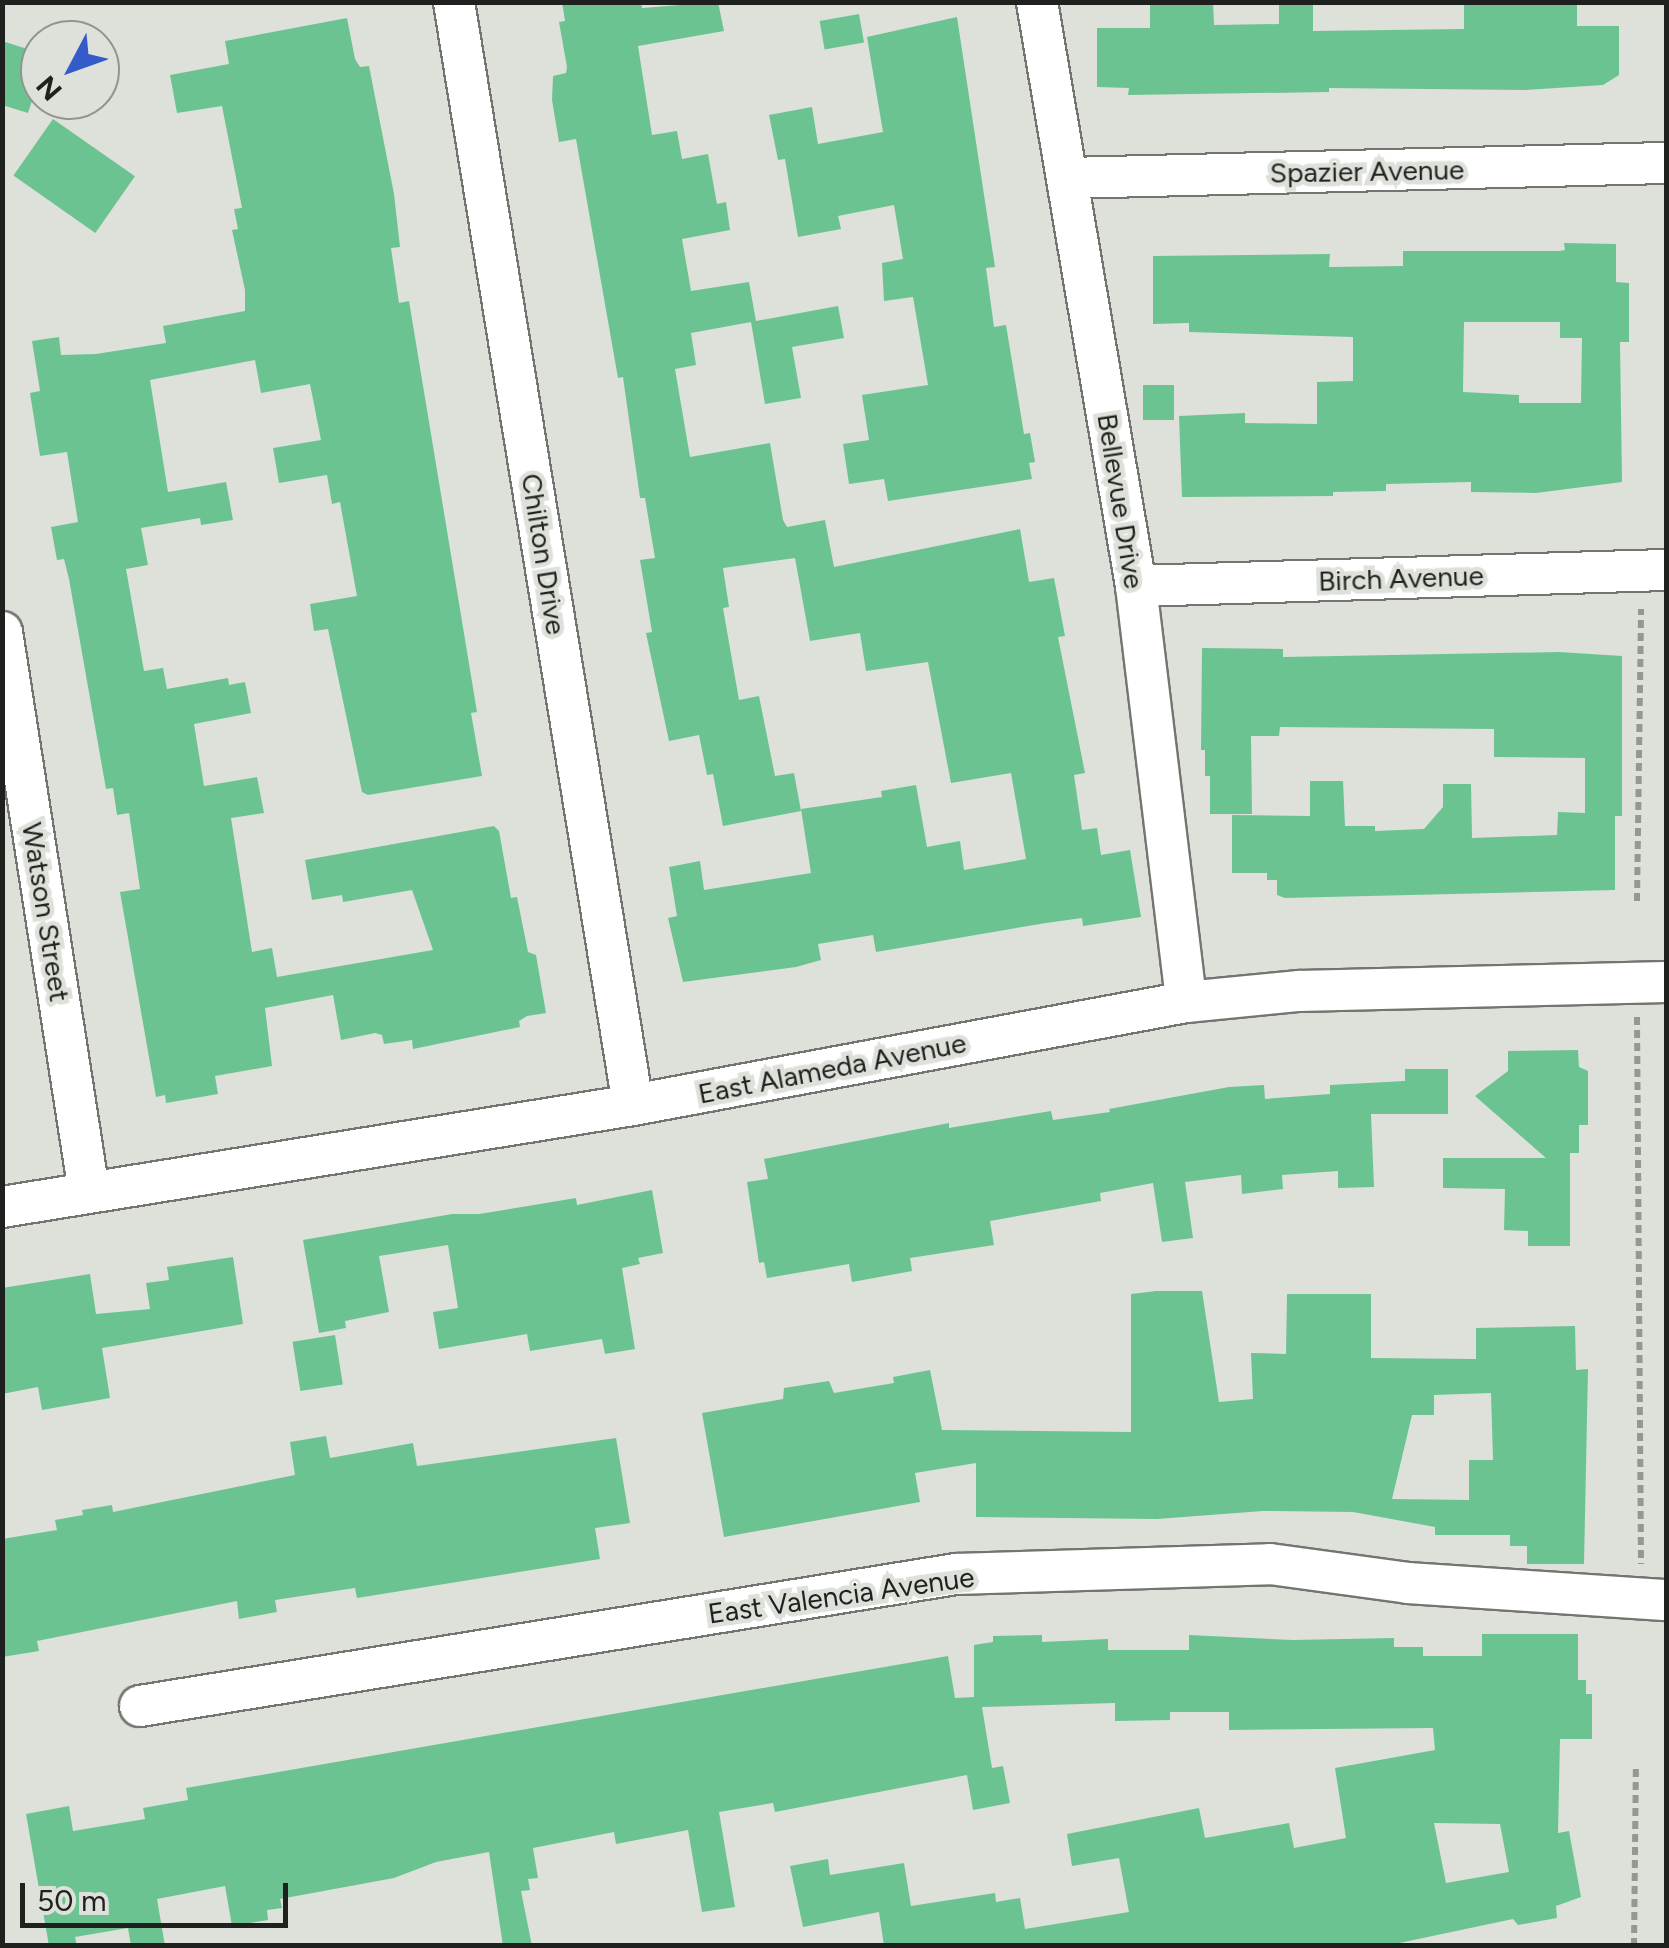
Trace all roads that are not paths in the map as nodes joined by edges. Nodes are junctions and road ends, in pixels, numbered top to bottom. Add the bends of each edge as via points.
1 (454, 2) edge
2 (1037, 2) edge
3 (1666, 163) edge
4 (1068, 178) junction
5 (1666, 570) edge
6 (1136, 586) junction
7 (2, 632) edge
8 (1666, 982) edge
9 (1186, 1002) junction
10 (633, 1105) junction
11 (89, 1192) junction
12 (2, 1207) edge
13 (1654, 1585) edge
14 (140, 1706) dead end

1 - 10 street, Chilton Drive
2 - 4 street, Bellevue Drive
3 - 4 street, Spazier Avenue
4 - 6 street, Bellevue Drive
5 - 6 street, Birch Avenue
6 - 9 street, Bellevue Drive
7 - 11 street, Watson Street
8 - 9 street, East Alameda Avenue via 1299,991
9 - 10 street, East Alameda Avenue
10 - 11 street, East Alameda Avenue
11 - 12 street, East Alameda Avenue
13 - 14 street, East Valencia Avenue via 1409,1583 1270,1564 956,1574

